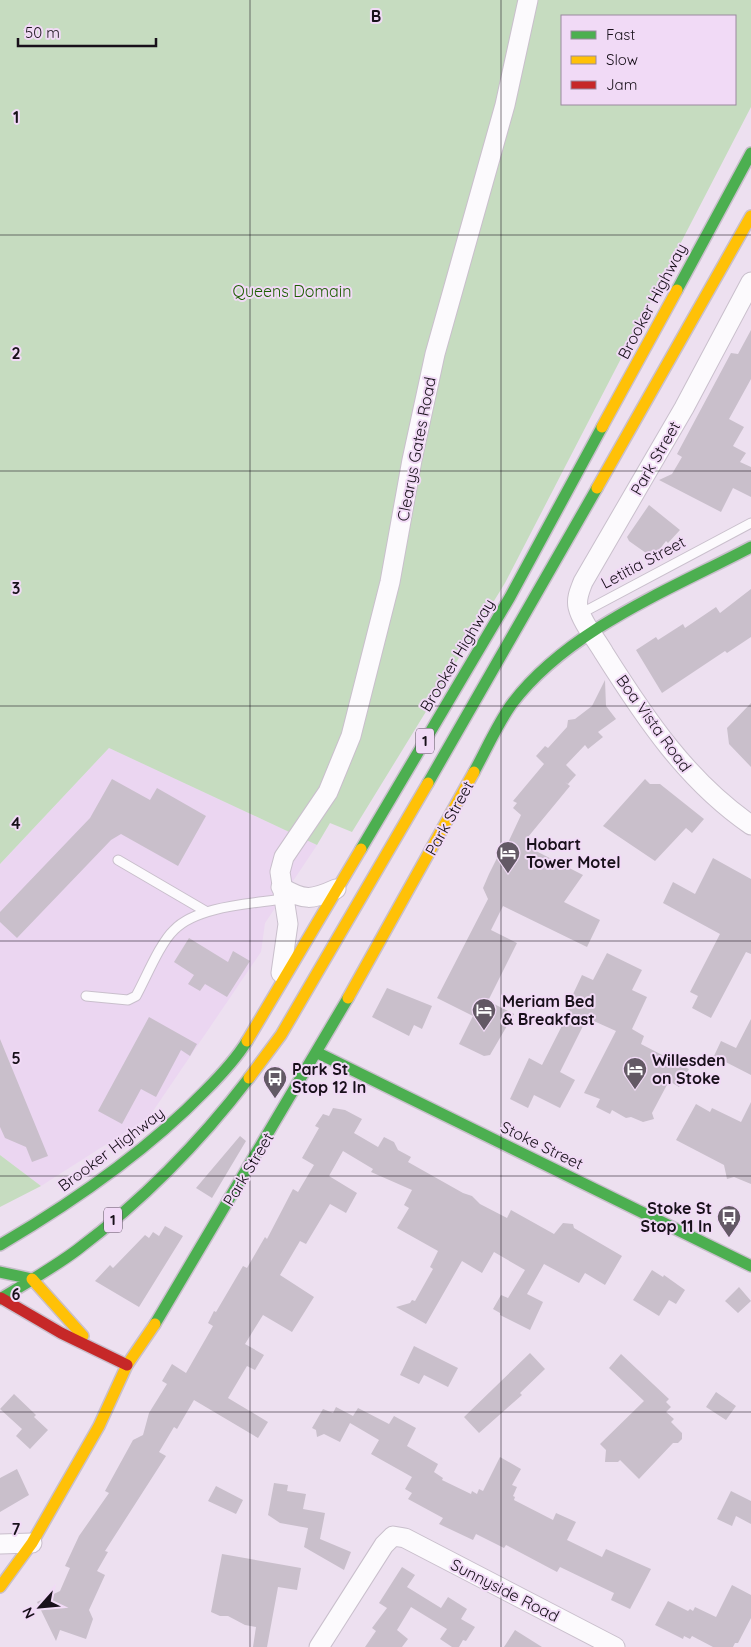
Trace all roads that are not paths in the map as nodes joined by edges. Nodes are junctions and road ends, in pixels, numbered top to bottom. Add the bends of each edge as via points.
1 (528, 0) edge
2 (751, 153) edge
3 (751, 216) edge
4 (751, 282) edge
5 (751, 523) edge
6 (751, 547) edge
7 (580, 614) junction
8 (591, 631) junction
9 (571, 645) junction
10 (751, 825) edge
11 (118, 860) dead end
12 (336, 889) junction
13 (282, 893) junction
14 (207, 912) junction
15 (277, 988) junction
16 (86, 996) dead end
17 (318, 1053) junction
18 (0, 1246) edge
19 (74, 1252) junction
20 (751, 1266) edge
21 (0, 1272) edge
22 (32, 1279) junction
23 (0, 1298) edge
24 (63, 1315) junction
25 (92, 1346) junction
26 (127, 1365) junction
27 (32, 1543) junction
28 (0, 1544) edge
29 (0, 1588) edge
30 (319, 1647) edge
31 (615, 1647) edge

1 - 13 street, Clearys Gates Road via 506,105 435,354 390,582 351,736 328,792 284,857 280,872
2 - 12 main road, Brooker Highway / 1 via 510,597
3 - 19 main road, 1 via 281,1035 198,1140 151,1188
4 - 7 street, Park Street via 684,408 583,582 578,598
5 - 7 lane, Letitia Street
6 - 8 main road
7 - 8 street
7 - 9 lane
8 - 9 main road, Park Street
8 - 10 street, Boa Vista Road via 624,684 689,772 726,807
9 - 17 main road, Park Street via 546,665 511,706
11 - 14 lane
12 - 13 street via 316,898
12 - 15 main road, Brooker Highway / 1
13 - 14 lane
13 - 15 street, Clearys Gates Road via 288,924 287,944
14 - 16 lane via 187,920 173,931 136,996 128,1000
15 - 18 main road, Brooker Highway / 1 via 245,1044 177,1120 132,1157
17 - 20 main road, Stoke Street
17 - 26 main road, Park Street via 159,1319
19 - 22 main road, 1
19 - 24 main road via 55,1280 57,1302
21 - 22 main road
22 - 23 main road, 1
22 - 24 main road
23 - 25 main road via 61,1333
24 - 25 main road
25 - 26 main road
26 - 27 main road, Park Street via 99,1426
27 - 28 street
27 - 29 main road, Park Street
30 - 31 street, Sunnyside Road via 393,1536 405,1538

